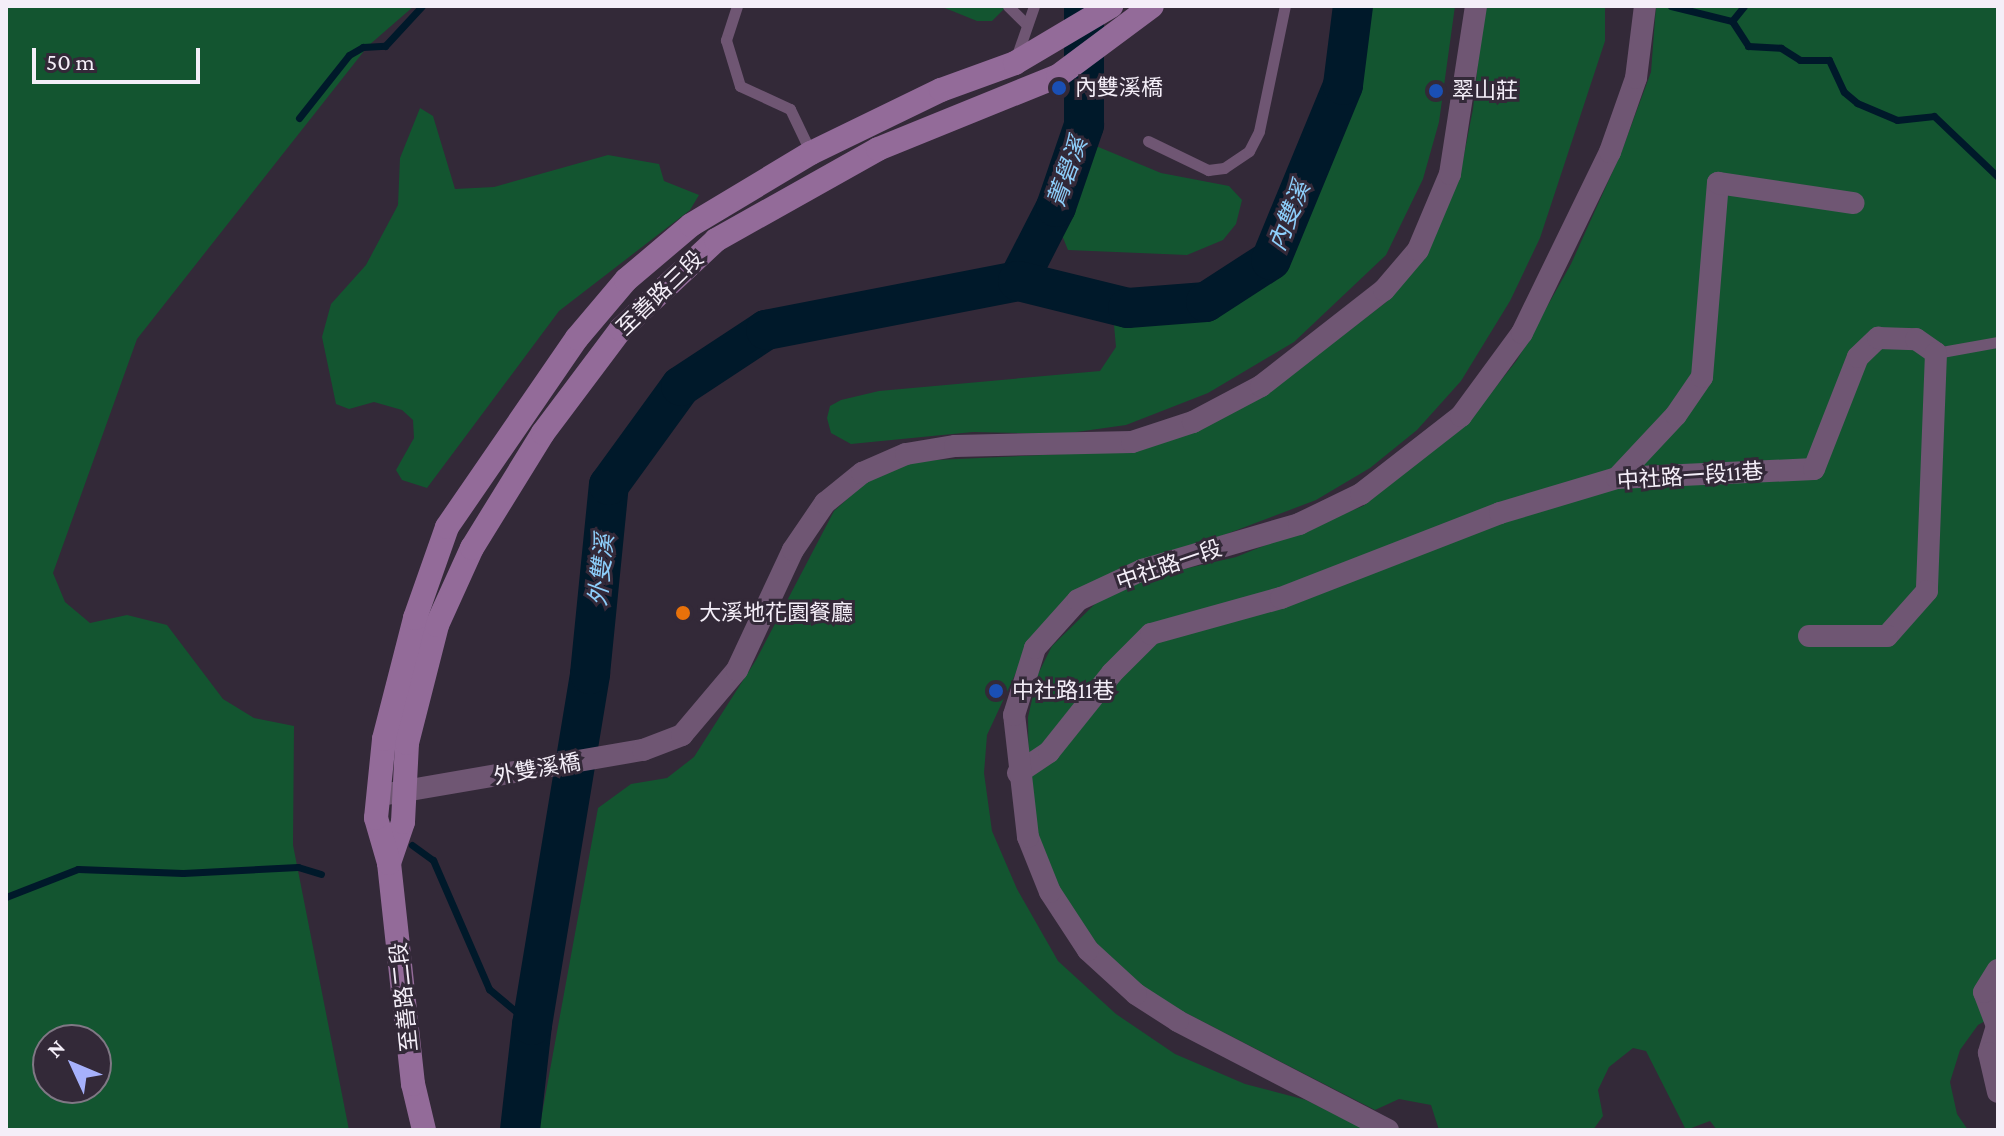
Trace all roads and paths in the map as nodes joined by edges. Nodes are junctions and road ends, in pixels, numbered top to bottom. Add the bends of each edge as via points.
1 (737, 6) edge
2 (1008, 6) edge
3 (1034, 6) edge
4 (1152, 6) edge
5 (1285, 6) edge
6 (1476, 6) edge
7 (1645, 6) edge
8 (1102, 12) edge
9 (1025, 23) junction
10 (1015, 63) junction
11 (1148, 141) dead end
12 (811, 153) junction
13 (1854, 203) dead end
14 (1998, 342) edge
15 (1936, 353) junction
16 (1617, 478) junction
17 (1809, 636) dead end
18 (1018, 773) junction
19 (405, 793) junction
20 (377, 794) junction
21 (389, 863) junction
22 (1998, 970) edge
23 (1998, 1026) edge
24 (1998, 1092) edge
25 (424, 1130) edge
26 (1388, 1130) edge

1 - 12 lane via 726,40 740,86 790,109
2 - 9 lane
3 - 9 lane
4 - 19 street, 至善路三段 via 1111,42 1058,76 940,122 819,179 716,240 621,329 543,433 472,548 437,625 407,743
5 - 11 lane via 1259,131 1249,151 1224,168 1208,170
6 - 19 street, 外雙溪橋 via 1450,174 1418,250 1384,290 1261,386 1193,422 1132,442 955,446 906,454 862,473 825,503 793,550 737,670 682,735 643,750
7 - 18 street, 中社路一段 via 1636,78 1610,152 1522,333 1461,416 1361,494 1299,524 1142,570 1078,600 1035,648 1014,715
8 - 10 street, 至善路三段
9 - 10 lane
10 - 12 street, 至善路三段 via 941,90
12 - 20 street, 至善路三段 via 691,225 626,280 521,415 447,527 415,618 384,739
13 - 16 street via 1718,183 1702,377 1676,415
14 - 15 lane
15 - 16 street, 中社路一段11巷 via 1916,339 1878,338 1858,357 1814,469
15 - 17 street via 1927,591 1887,636
16 - 18 street, 中社路一段11巷 via 1500,513 1281,598 1151,634 1112,673 1049,752
18 - 26 street, 中社路一段 via 1028,837 1050,892 1088,950 1136,994 1178,1021
19 - 20 street
19 - 21 street, 至善路二段 via 403,822
20 - 21 street, 至善路二段 via 376,818
21 - 25 street, 至善路二段 via 413,1084
22 - 23 street via 1984,992
23 - 24 street via 1989,1053

